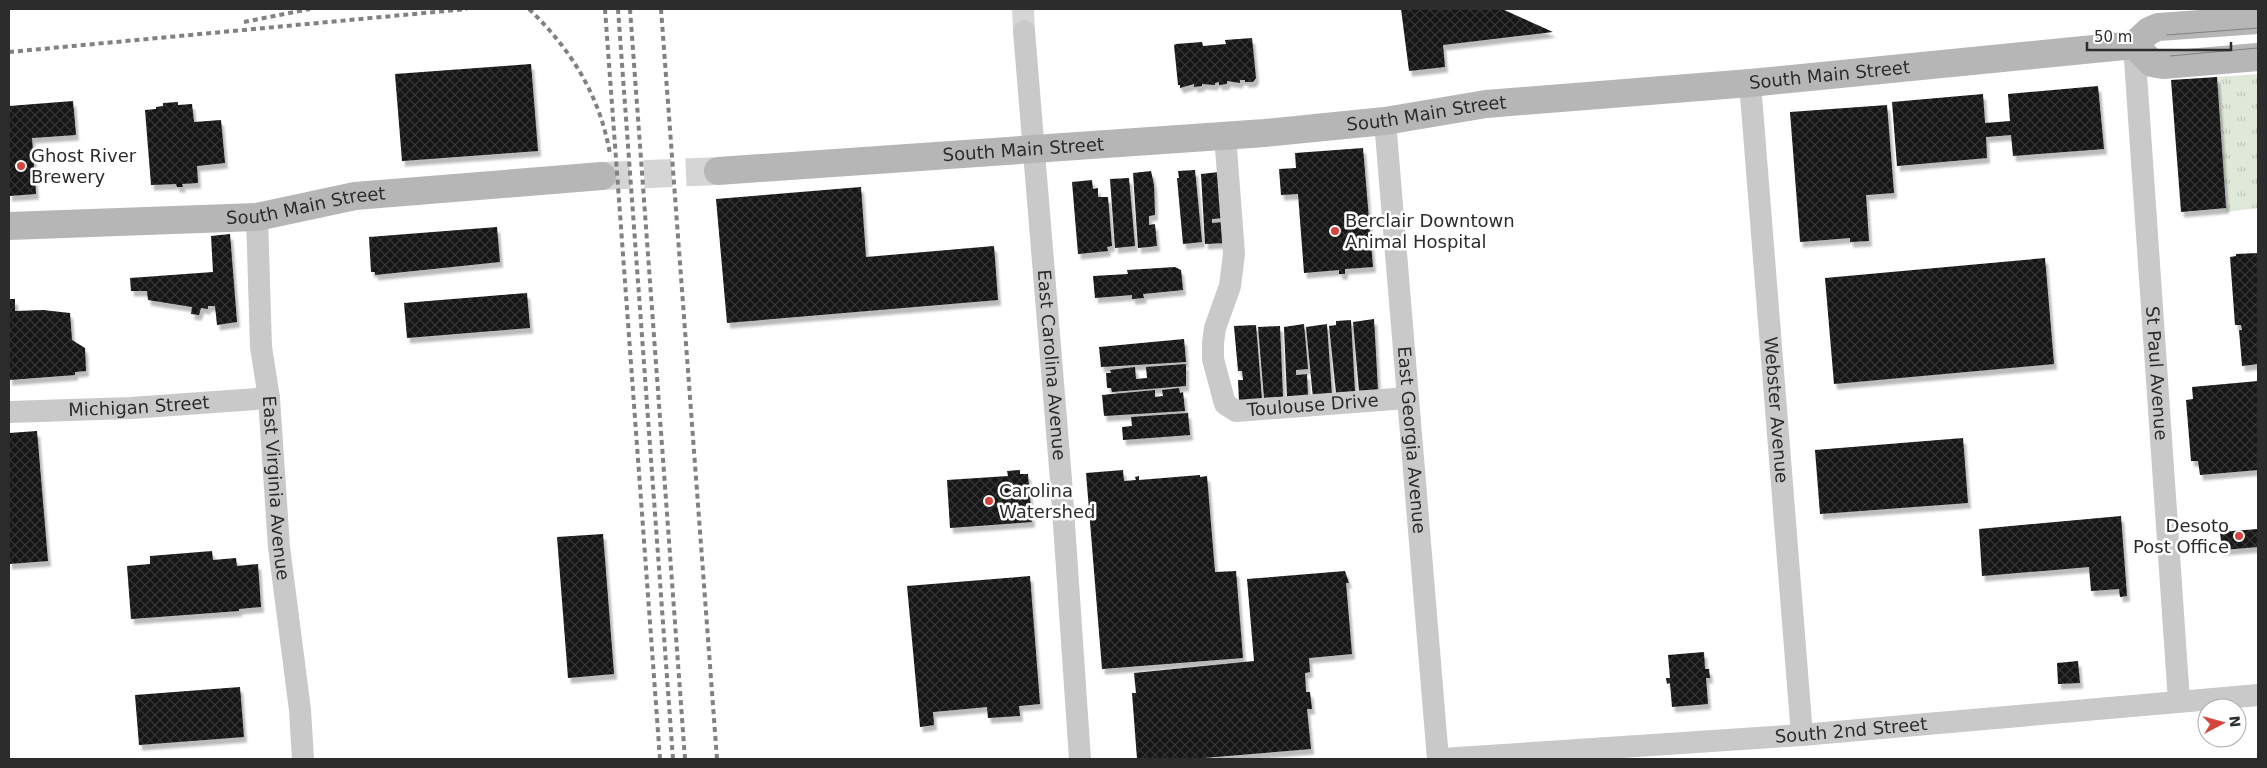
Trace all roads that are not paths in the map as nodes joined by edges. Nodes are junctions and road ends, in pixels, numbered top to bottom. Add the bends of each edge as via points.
1 (2258, 20) edge
2 (1024, 31) tunnel mouth
3 (2134, 45) junction
4 (2258, 57) edge
5 (1750, 83) junction
6 (1385, 121) junction
7 (1225, 134) junction
8 (1034, 150) junction
9 (718, 171) tunnel mouth
10 (602, 176) tunnel mouth
11 (257, 217) junction
12 (9, 226) edge
13 (269, 398) junction
14 (1407, 398) junction
15 (9, 412) edge
16 (2258, 695) edge
17 (2180, 701) junction
18 (1802, 735) junction
19 (303, 759) edge
20 (1080, 759) edge
21 (1438, 759) edge
22 (1442, 759) edge

1 - 3 main road via 2158,27
2 - 8 street, East Carolina Avenue
3 - 4 main road via 2152,63 2163,65
3 - 5 main road, South Main Street
3 - 17 street, St Paul Avenue
5 - 6 main road, South Main Street via 1486,104
5 - 18 street, Webster Avenue
6 - 7 main road, South Main Street
6 - 14 street, East Georgia Avenue
7 - 8 main road, South Main Street
7 - 14 street, Toulouse Drive via 1235,250 1230,286 1215,328 1213,359 1226,404 1236,411
8 - 9 main road, South Main Street
8 - 20 street, East Carolina Avenue
10 - 11 main road, South Main Street via 355,196
11 - 12 main road, South Main Street
11 - 13 street, East Virginia Avenue via 261,347
13 - 15 street, Michigan Street via 131,408
13 - 19 street, East Virginia Avenue via 279,547 300,710
14 - 21 street, East Georgia Avenue
16 - 17 street, South 2nd Street
17 - 18 street, South 2nd Street
18 - 22 street, South 2nd Street

